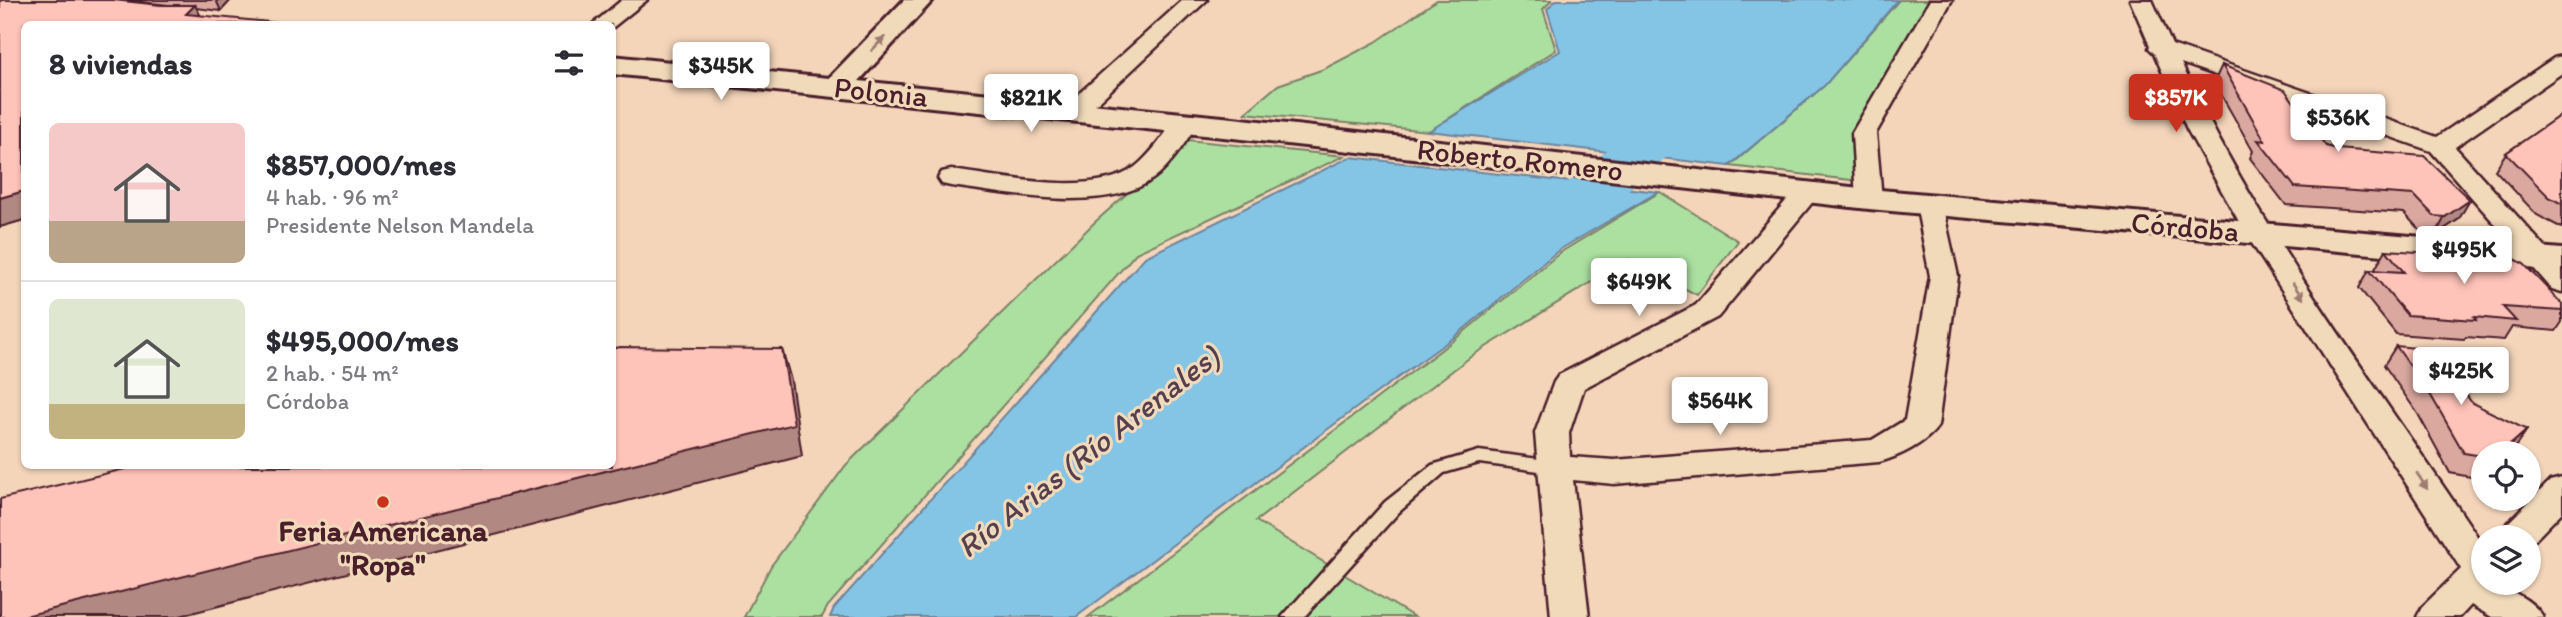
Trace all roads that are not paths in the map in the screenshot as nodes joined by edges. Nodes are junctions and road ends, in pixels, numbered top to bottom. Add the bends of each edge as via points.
1 (636, 0) edge
2 (919, 0) edge
3 (1196, 0) edge
4 (1941, 0) edge
5 (2147, 2) edge
6 (608, 21) edge
7 (2161, 48) junction
8 (2562, 63) edge
9 (616, 65) edge
10 (836, 88) junction
11 (1073, 112) junction
12 (1186, 123) junction
13 (1233, 128) joint
14 (2440, 146) junction
15 (951, 178) dead end
16 (1807, 192) junction
17 (1869, 199) junction
18 (1929, 204) junction
19 (2260, 234) junction
20 (2554, 267) edge
21 (1554, 467) junction
22 (2562, 490) edge
23 (2528, 525) edge
24 (2471, 565) edge
25 (2471, 583) edge
26 (2499, 595) edge
27 (1292, 617) edge
28 (1570, 617) edge
29 (2436, 617) edge
30 (2524, 617) edge

1 - 6 street
10 -> 2 main road
3 - 11 street
4 - 17 street via 1864,133
5 - 7 street
7 - 14 street
7 - 19 street via 2199,129
8 - 14 street
9 - 10 main road, Polonia
10 - 11 main road, Polonia
11 - 12 main road, Polonia
12 - 13 main road, Polonia
12 - 15 street via 1144,173 1129,183 1100,190
13 - 16 main road, Roberto Romero
14 - 20 street
16 - 17 main road, Córdoba
16 - 21 street via 1707,311 1570,382 1552,433
17 - 18 main road, Córdoba
18 - 19 main road, Córdoba
18 - 21 street via 1944,276 1921,426 1879,451 1614,472
19 - 20 main road, Córdoba
19 -> 24 street
21 - 27 lane via 1479,457 1438,469 1392,507
21 - 28 street
22 - 23 street
25 - 29 street
26 - 30 street

